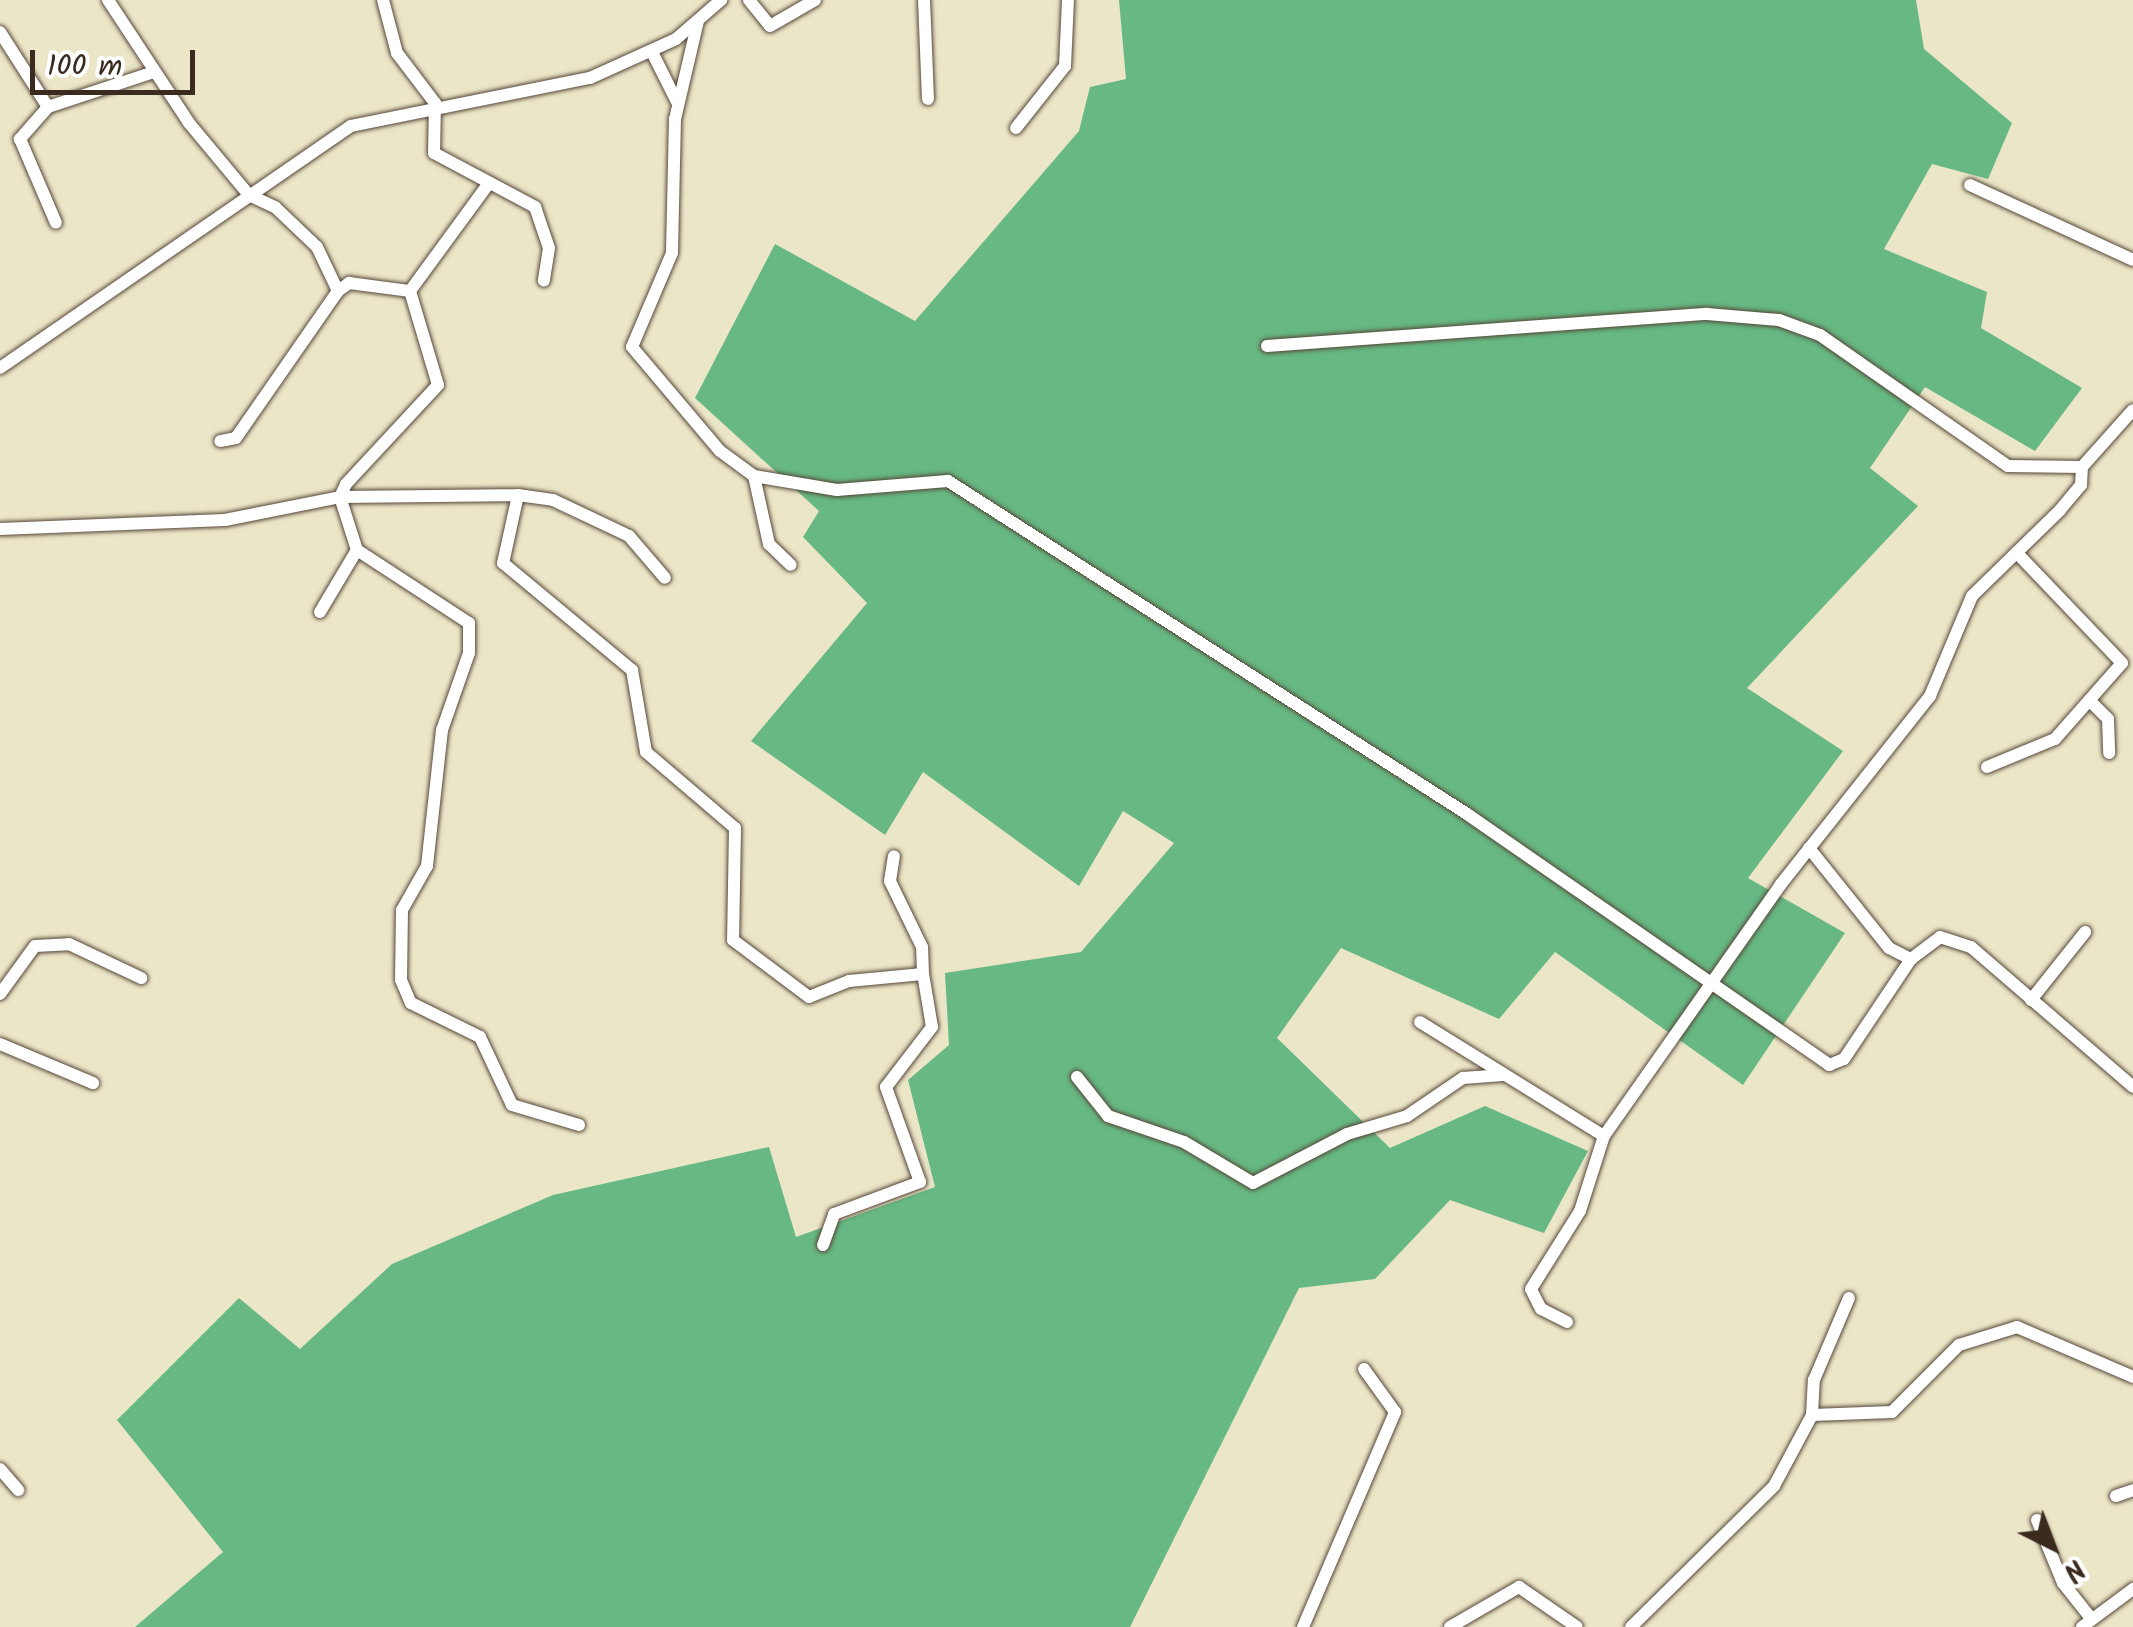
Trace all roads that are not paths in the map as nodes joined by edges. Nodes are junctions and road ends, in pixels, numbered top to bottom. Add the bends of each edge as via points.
1 (108, 0) edge
2 (383, 0) edge
3 (722, 0) edge
4 (750, 0) edge
5 (815, 0) edge
6 (924, 0) edge
7 (1068, 0) edge
8 (698, 20) junction
9 (0, 32) edge
10 (652, 52) junction
11 (154, 72) junction
12 (928, 99) dead end
13 (435, 103) junction
14 (678, 104) junction
15 (48, 107) junction
16 (1016, 128) dead end
17 (489, 183) junction
18 (1970, 185) dead end
19 (249, 196) junction
20 (56, 223) dead end
21 (2133, 260) edge
22 (544, 281) dead end
23 (338, 291) junction
24 (410, 291) junction
25 (1267, 346) dead end
26 (0, 368) edge
27 (2133, 410) edge
28 (220, 441) dead end
29 (2082, 467) junction
30 (754, 476) junction
31 (518, 496) junction
32 (340, 497) junction
33 (0, 529) edge
34 (357, 550) junction
35 (2016, 552) junction
36 (792, 565) dead end
37 (665, 578) dead end
38 (320, 612) dead end
39 (2093, 704) junction
40 (2109, 753) dead end
41 (1986, 768) dead end
42 (1809, 848) junction
43 (894, 856) dead end
44 (2085, 932) dead end
45 (1911, 959) junction
46 (923, 974) junction
47 (141, 978) dead end
48 (1710, 990) junction
49 (0, 994) edge
50 (2031, 1000) junction
51 (1420, 1022) dead end
52 (0, 1044) edge
53 (1503, 1075) junction
54 (1077, 1077) dead end
55 (93, 1083) dead end
56 (2133, 1087) edge
57 (579, 1125) dead end
58 (1604, 1136) junction
59 (823, 1245) dead end
60 (1849, 1298) dead end
61 (1567, 1322) dead end
62 (1364, 1369) dead end
63 (2133, 1377) edge
64 (1812, 1415) junction
65 (0, 1470) edge
66 (18, 1490) dead end
67 (2133, 1490) edge
68 (2116, 1496) dead end
69 (2037, 1520) dead end
70 (2133, 1589) edge
71 (2086, 1622) edge
72 (1302, 1627) edge
73 (1450, 1627) edge
74 (1577, 1627) edge
75 (1631, 1627) edge

1 - 11 street
2 - 13 street via 397,54
3 - 8 street
4 - 5 street via 770,26
6 - 12 street
7 - 16 street via 1065,66
8 - 10 street
8 - 14 street
9 - 15 street
10 - 13 street via 539,94
10 - 14 street
11 - 15 street
11 - 19 street
13 - 17 street via 434,153
13 - 19 street via 351,126
14 - 30 street via 672,253 632,346 720,451
15 - 20 street via 20,139
17 - 22 street via 542,216
17 - 24 street
18 - 21 street
19 - 23 street via 276,206 317,247
19 - 26 street
23 - 24 street via 349,283
23 - 28 street via 236,438
24 - 32 street via 438,385
25 - 29 street via 1707,314 1780,320 1820,335 2008,466
27 - 29 street
29 - 35 street via 2081,485
30 - 36 street via 770,544
30 - 48 street via 836,490 948,481 1467,814
31 - 32 street
31 - 37 street via 553,500 630,536
31 - 46 street via 503,563 632,670 646,752 735,828 733,940 808,997 848,981
32 - 33 street via 225,520
32 - 34 street
34 - 38 street
34 - 57 street via 469,624 469,653 442,730 427,866 402,910 401,980 411,1003 480,1037 512,1105
35 - 39 street via 2122,663
35 - 42 street via 1972,596 1930,696
39 - 40 street via 2108,719
39 - 41 street via 2039,750
42 - 45 street via 1890,948
42 - 48 street
43 - 46 street via 890,881 922,947
44 - 50 street
45 - 48 street via 1844,1060 1828,1066 1738,999
45 - 50 street via 1928,941 1954,941
46 - 59 street via 932,1027 886,1087 920,1182 834,1214
47 - 49 street via 69,944 36,946
48 - 58 street
50 - 56 street
51 - 53 street
52 - 55 street
53 - 54 street via 1454,1082 1406,1116 1347,1134 1253,1183 1184,1142 1108,1116
53 - 58 street
58 - 61 street via 1580,1211 1531,1289 1541,1309
60 - 64 street via 1814,1380
62 - 72 street via 1396,1412
63 - 64 street via 2017,1327 1959,1345 1892,1412
64 - 75 street via 1774,1486
65 - 66 street
67 - 68 street
69 - 71 street
70 - 71 street
73 - 74 street via 1519,1587

